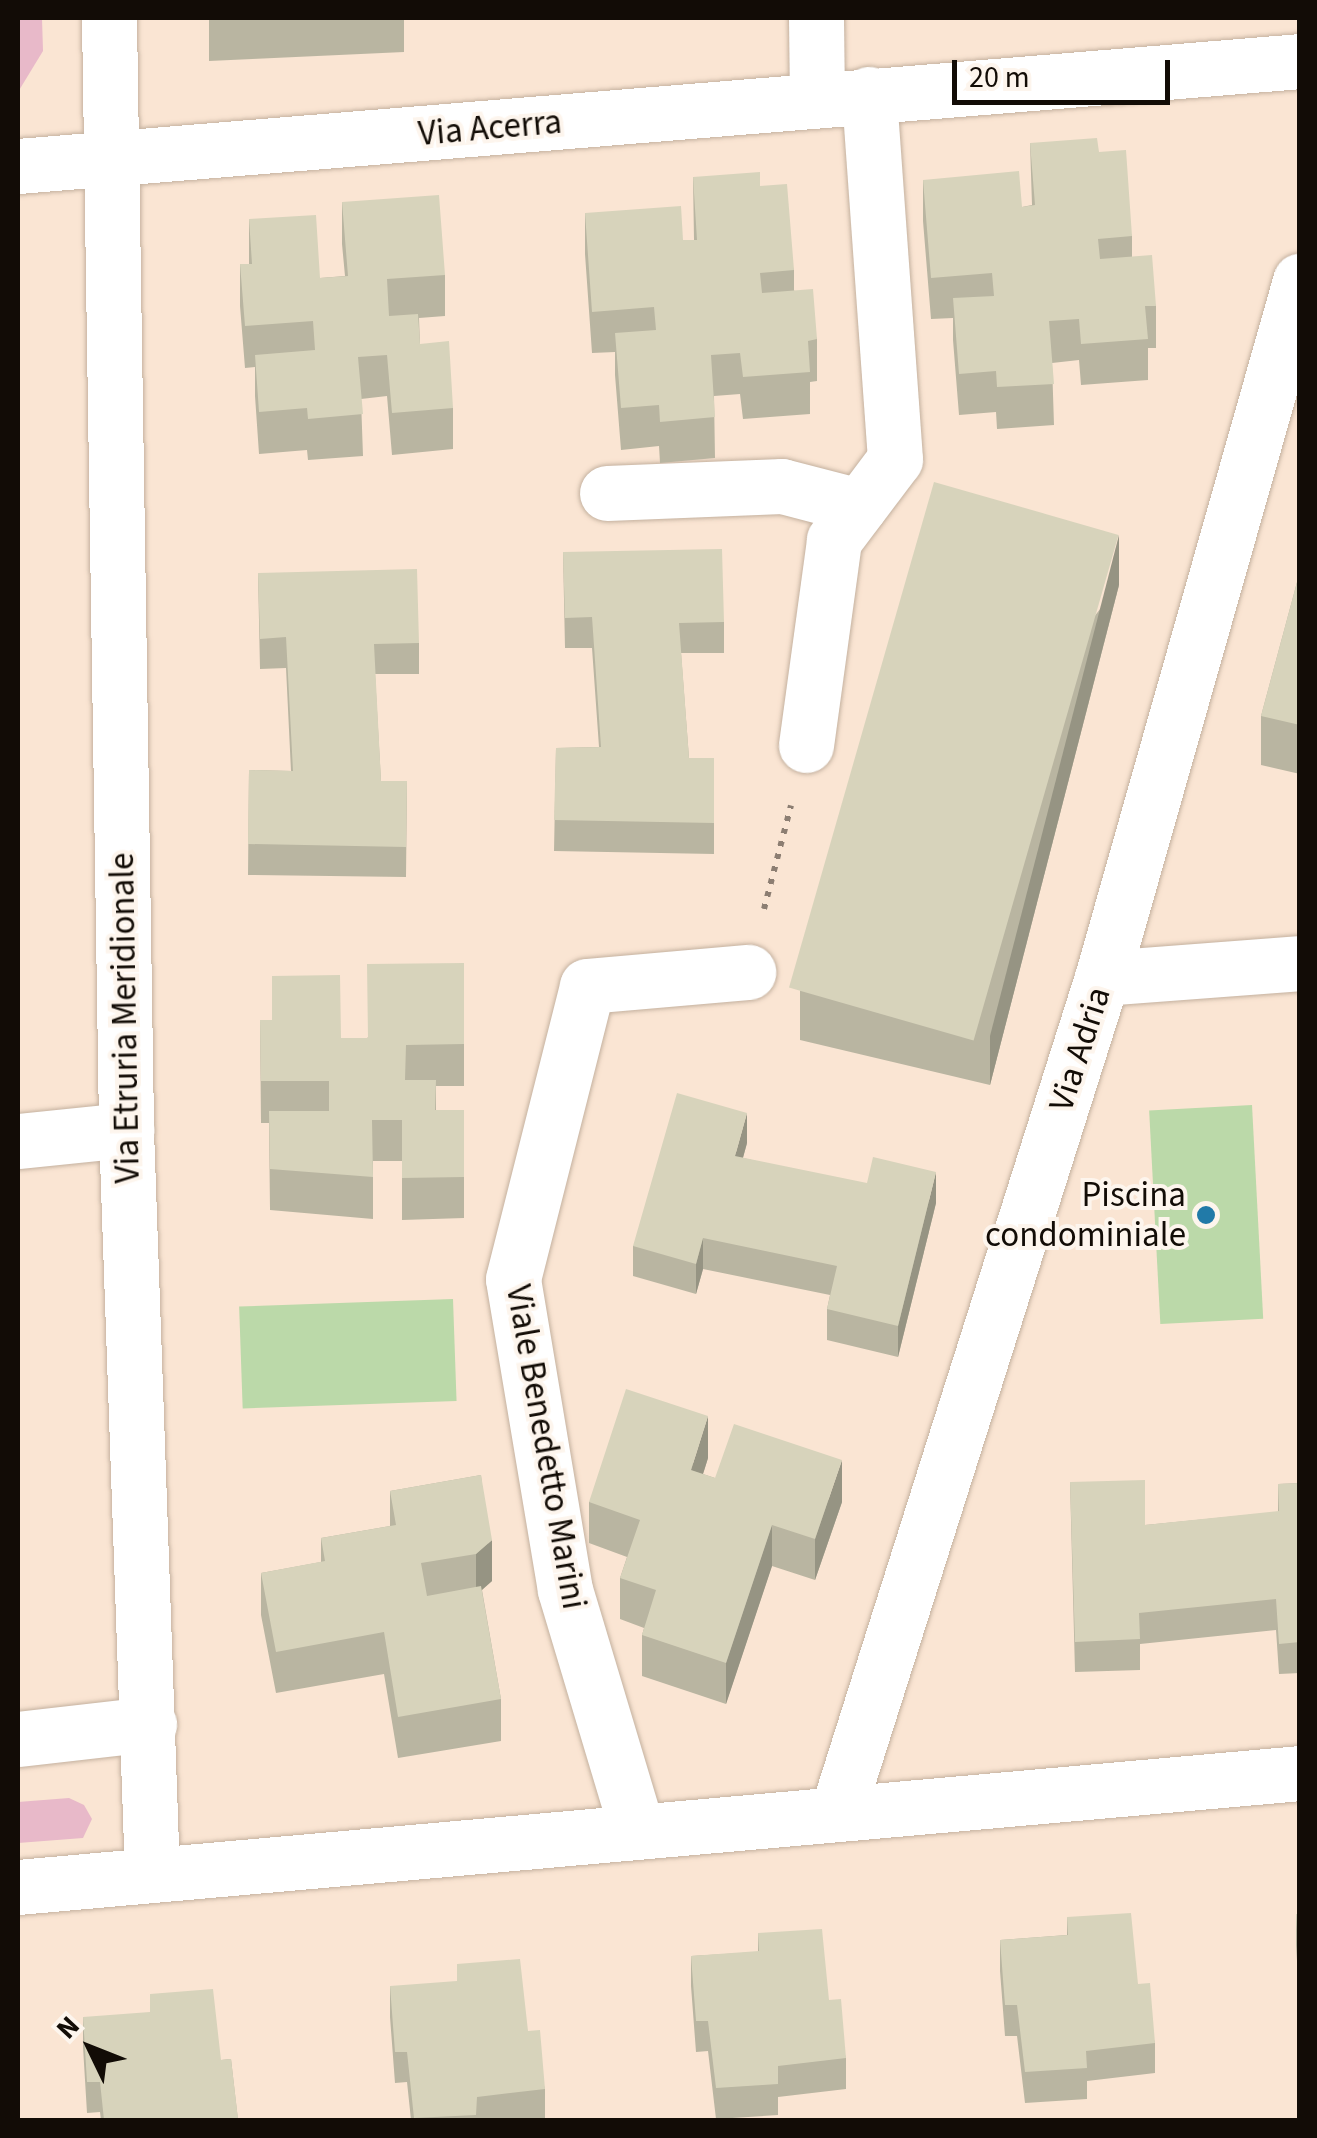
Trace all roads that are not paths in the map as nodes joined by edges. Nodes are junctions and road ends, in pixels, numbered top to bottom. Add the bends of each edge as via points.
1 (109, 18) edge
2 (816, 18) edge
3 (1300, 61) edge
4 (843, 96) junction
5 (111, 162) junction
6 (18, 166) edge
7 (1300, 282) edge
8 (607, 493) dead end
9 (859, 506) junction
10 (806, 745) road end
11 (1300, 964) edge
12 (748, 972) road end
13 (1102, 978) junction
14 (126, 1130) junction
15 (18, 1141) edge
16 (149, 1724) junction
17 (18, 1739) edge
18 (1300, 1773) edge
19 (838, 1810) junction
20 (637, 1830) junction
21 (152, 1874) junction
22 (18, 1887) edge

1 - 5 street, Via Etruria Meridionale
2 - 4 street
3 - 4 street, Via Acerra
4 - 5 street, Via Acerra
4 - 9 street via 895,458
5 - 6 street, Via Acerra
5 - 14 street, Via Etruria Meridionale
7 - 13 street, Via Adria
8 - 9 street via 782,486
9 - 10 street via 834,540
11 - 13 street
12 - 20 street, Viale Benedetto Marini via 587,986 513,1279 565,1590
13 - 19 street, Via Adria
14 - 15 street
14 - 16 street, Via Etruria Meridionale
16 - 17 street
16 - 21 street, Via Etruria Meridionale
18 - 19 street
19 - 20 street
20 - 21 street
21 - 22 street

